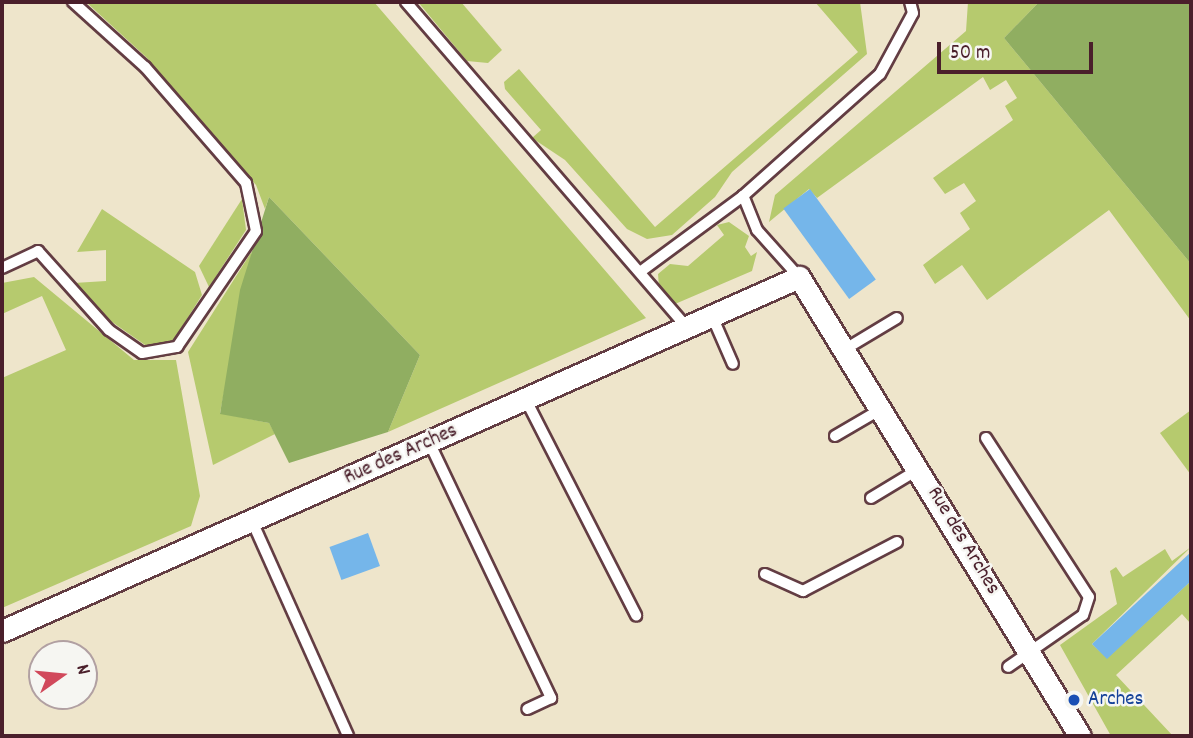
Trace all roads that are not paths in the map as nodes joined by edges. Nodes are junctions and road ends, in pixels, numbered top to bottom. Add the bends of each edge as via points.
1 (73, 2) edge
2 (406, 2) edge
3 (910, 2) edge
4 (743, 196) junction
5 (2, 268) edge
6 (640, 272) junction
7 (799, 277) junction
8 (712, 316) junction
9 (897, 317) dead end
10 (687, 327) junction
11 (847, 348) junction
12 (733, 364) dead end
13 (526, 400) junction
14 (883, 408) junction
15 (835, 436) dead end
16 (986, 438) dead end
17 (429, 442) junction
18 (919, 469) junction
19 (871, 498) dead end
20 (252, 521) junction
21 (897, 542) dead end
22 (765, 574) dead end
23 (636, 615) dead end
24 (2, 631) edge
25 (1029, 652) junction
26 (1008, 667) dead end
27 (527, 709) dead end
28 (348, 736) edge
29 (1080, 736) edge

1 - 5 lane via 145,67 246,183 256,232 177,347 142,353 109,330 38,251
2 - 6 lane
3 - 4 lane via 913,13 880,74
4 - 6 lane
4 - 7 lane, Rue des Arches via 757,230
6 - 10 lane
7 - 8 street, Rue des Arches
7 - 11 street, Rue des Arches
8 - 10 street, Rue des Arches
8 - 12 lane
9 - 11 lane
10 - 13 street, Rue des Arches
11 - 14 street, Rue des Arches
13 - 17 street, Rue des Arches
13 - 23 lane
14 - 15 lane
14 - 18 street, Rue des Arches
16 - 25 lane via 1088,597 1083,615
17 - 20 street, Rue des Arches
17 - 27 lane via 551,698
18 - 19 lane
18 - 25 street, Rue des Arches
20 - 24 street, Rue des Arches
20 - 28 lane
21 - 22 lane via 803,591
25 - 26 lane
25 - 29 street, Rue des Arches

